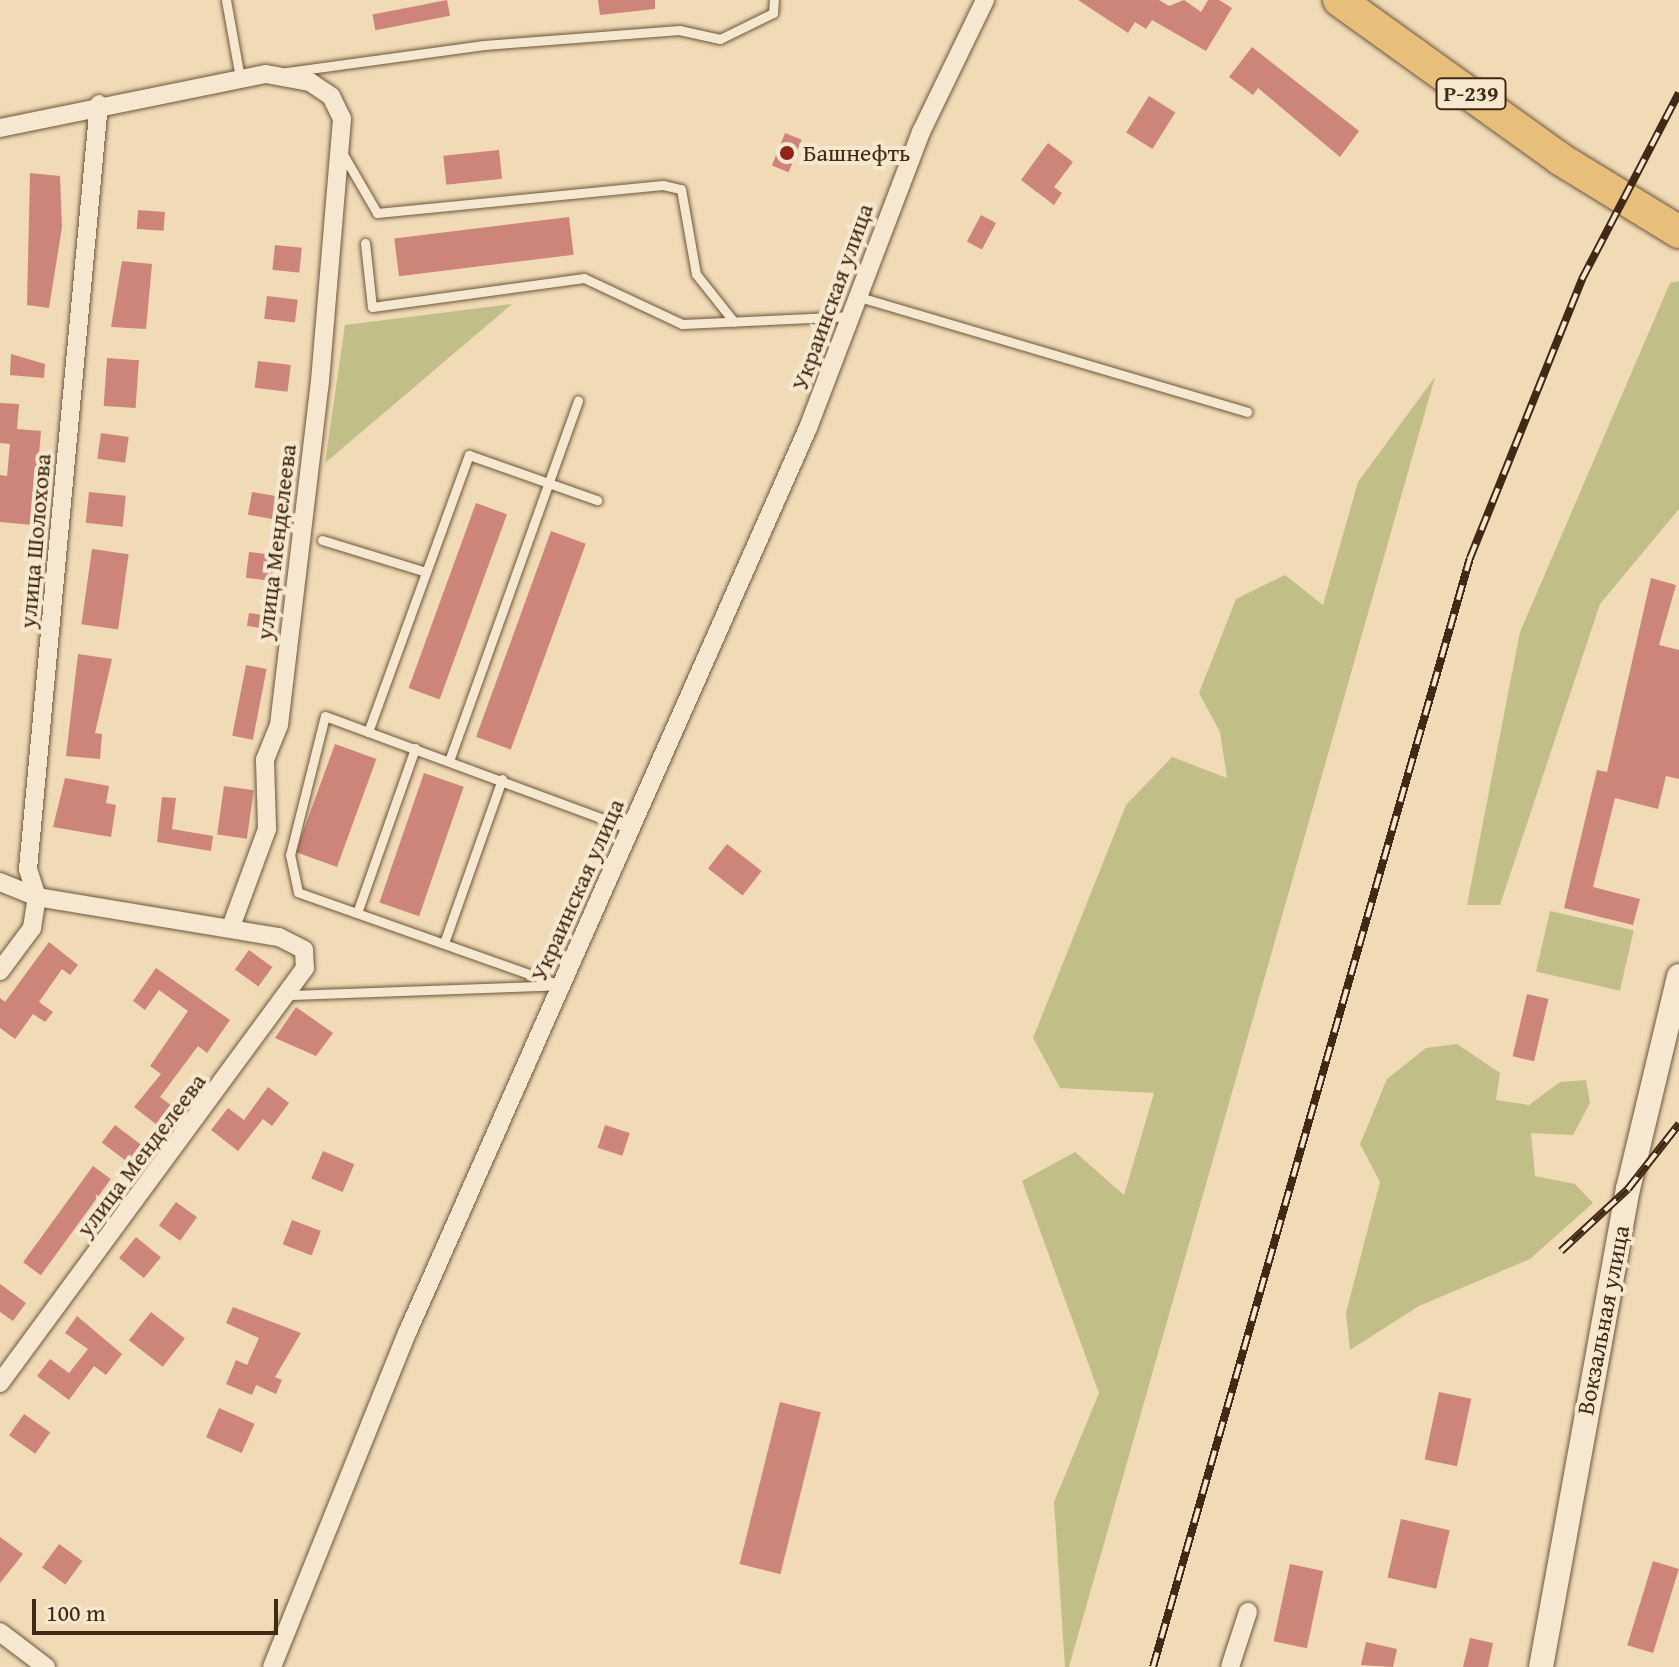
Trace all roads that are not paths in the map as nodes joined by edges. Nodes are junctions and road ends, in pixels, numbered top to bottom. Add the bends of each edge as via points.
1 (226, 0) edge
2 (774, 0) edge
3 (985, 0) edge
4 (1339, 0) edge
5 (266, 74) junction
6 (240, 78) junction
7 (99, 104) junction
8 (0, 128) edge
9 (344, 156) junction
10 (1679, 232) edge
11 (365, 243) dead end
12 (856, 296) junction
13 (849, 316) junction
14 (734, 322) junction
15 (578, 400) dead end
16 (1247, 412) dead end
17 (547, 482) junction
18 (597, 500) dead end
19 (322, 540) dead end
20 (426, 572) junction
21 (368, 732) junction
22 (415, 748) junction
23 (449, 761) junction
24 (502, 779) junction
25 (630, 829) junction
26 (0, 882) edge
27 (37, 897) junction
28 (357, 913) junction
29 (232, 924) junction
30 (444, 943) junction
31 (0, 971) edge
32 (1679, 976) edge
33 (560, 985) junction
34 (291, 995) junction
35 (0, 1383) edge
36 (1248, 1612) dead end
37 (0, 1632) edge
38 (46, 1667) edge
39 (272, 1667) edge
40 (1230, 1667) edge
41 (1541, 1667) edge

1 - 6 lane
2 - 5 lane via 773,13 720,39 679,30 514,42
3 - 12 street, Украинская улица via 921,132
4 - 10 highway, Р-239 via 1603,188
5 - 6 street, улица Менделеева
5 - 9 street, улица Менделеева via 310,82 331,96 342,119
6 - 7 street, улица Менделеева
7 - 8 street, улица Менделеева
7 - 27 street, улица Шолохова via 28,869
9 - 14 lane via 377,213 663,185 681,189 696,274
9 - 29 street, улица Менделеева via 279,725 265,760 267,829
11 - 14 lane via 372,307 584,278 682,324
12 - 13 street, Украинская улица
12 - 16 lane
13 - 14 lane
13 - 25 street, Украинская улица via 808,428
15 - 17 lane
17 - 18 lane
17 - 20 lane via 469,455
17 - 23 lane
19 - 20 lane
20 - 21 lane
21 - 22 lane
21 - 28 lane via 325,716 290,855 298,892
22 - 23 lane
22 - 28 lane
23 - 24 lane
24 - 25 lane
24 - 30 lane
25 - 33 street, Украинская улица
26 - 27 street
27 - 29 street
27 - 31 street, улица Шолохова via 32,928
28 - 30 lane
29 - 34 street, улица Менделеева via 304,950 305,968
30 - 33 lane
32 - 41 street, Вокзальная улица via 1628,1189
33 - 34 lane
33 - 39 street, Украинская улица
34 - 35 street, улица Менделеева
36 - 40 street
37 - 38 street

